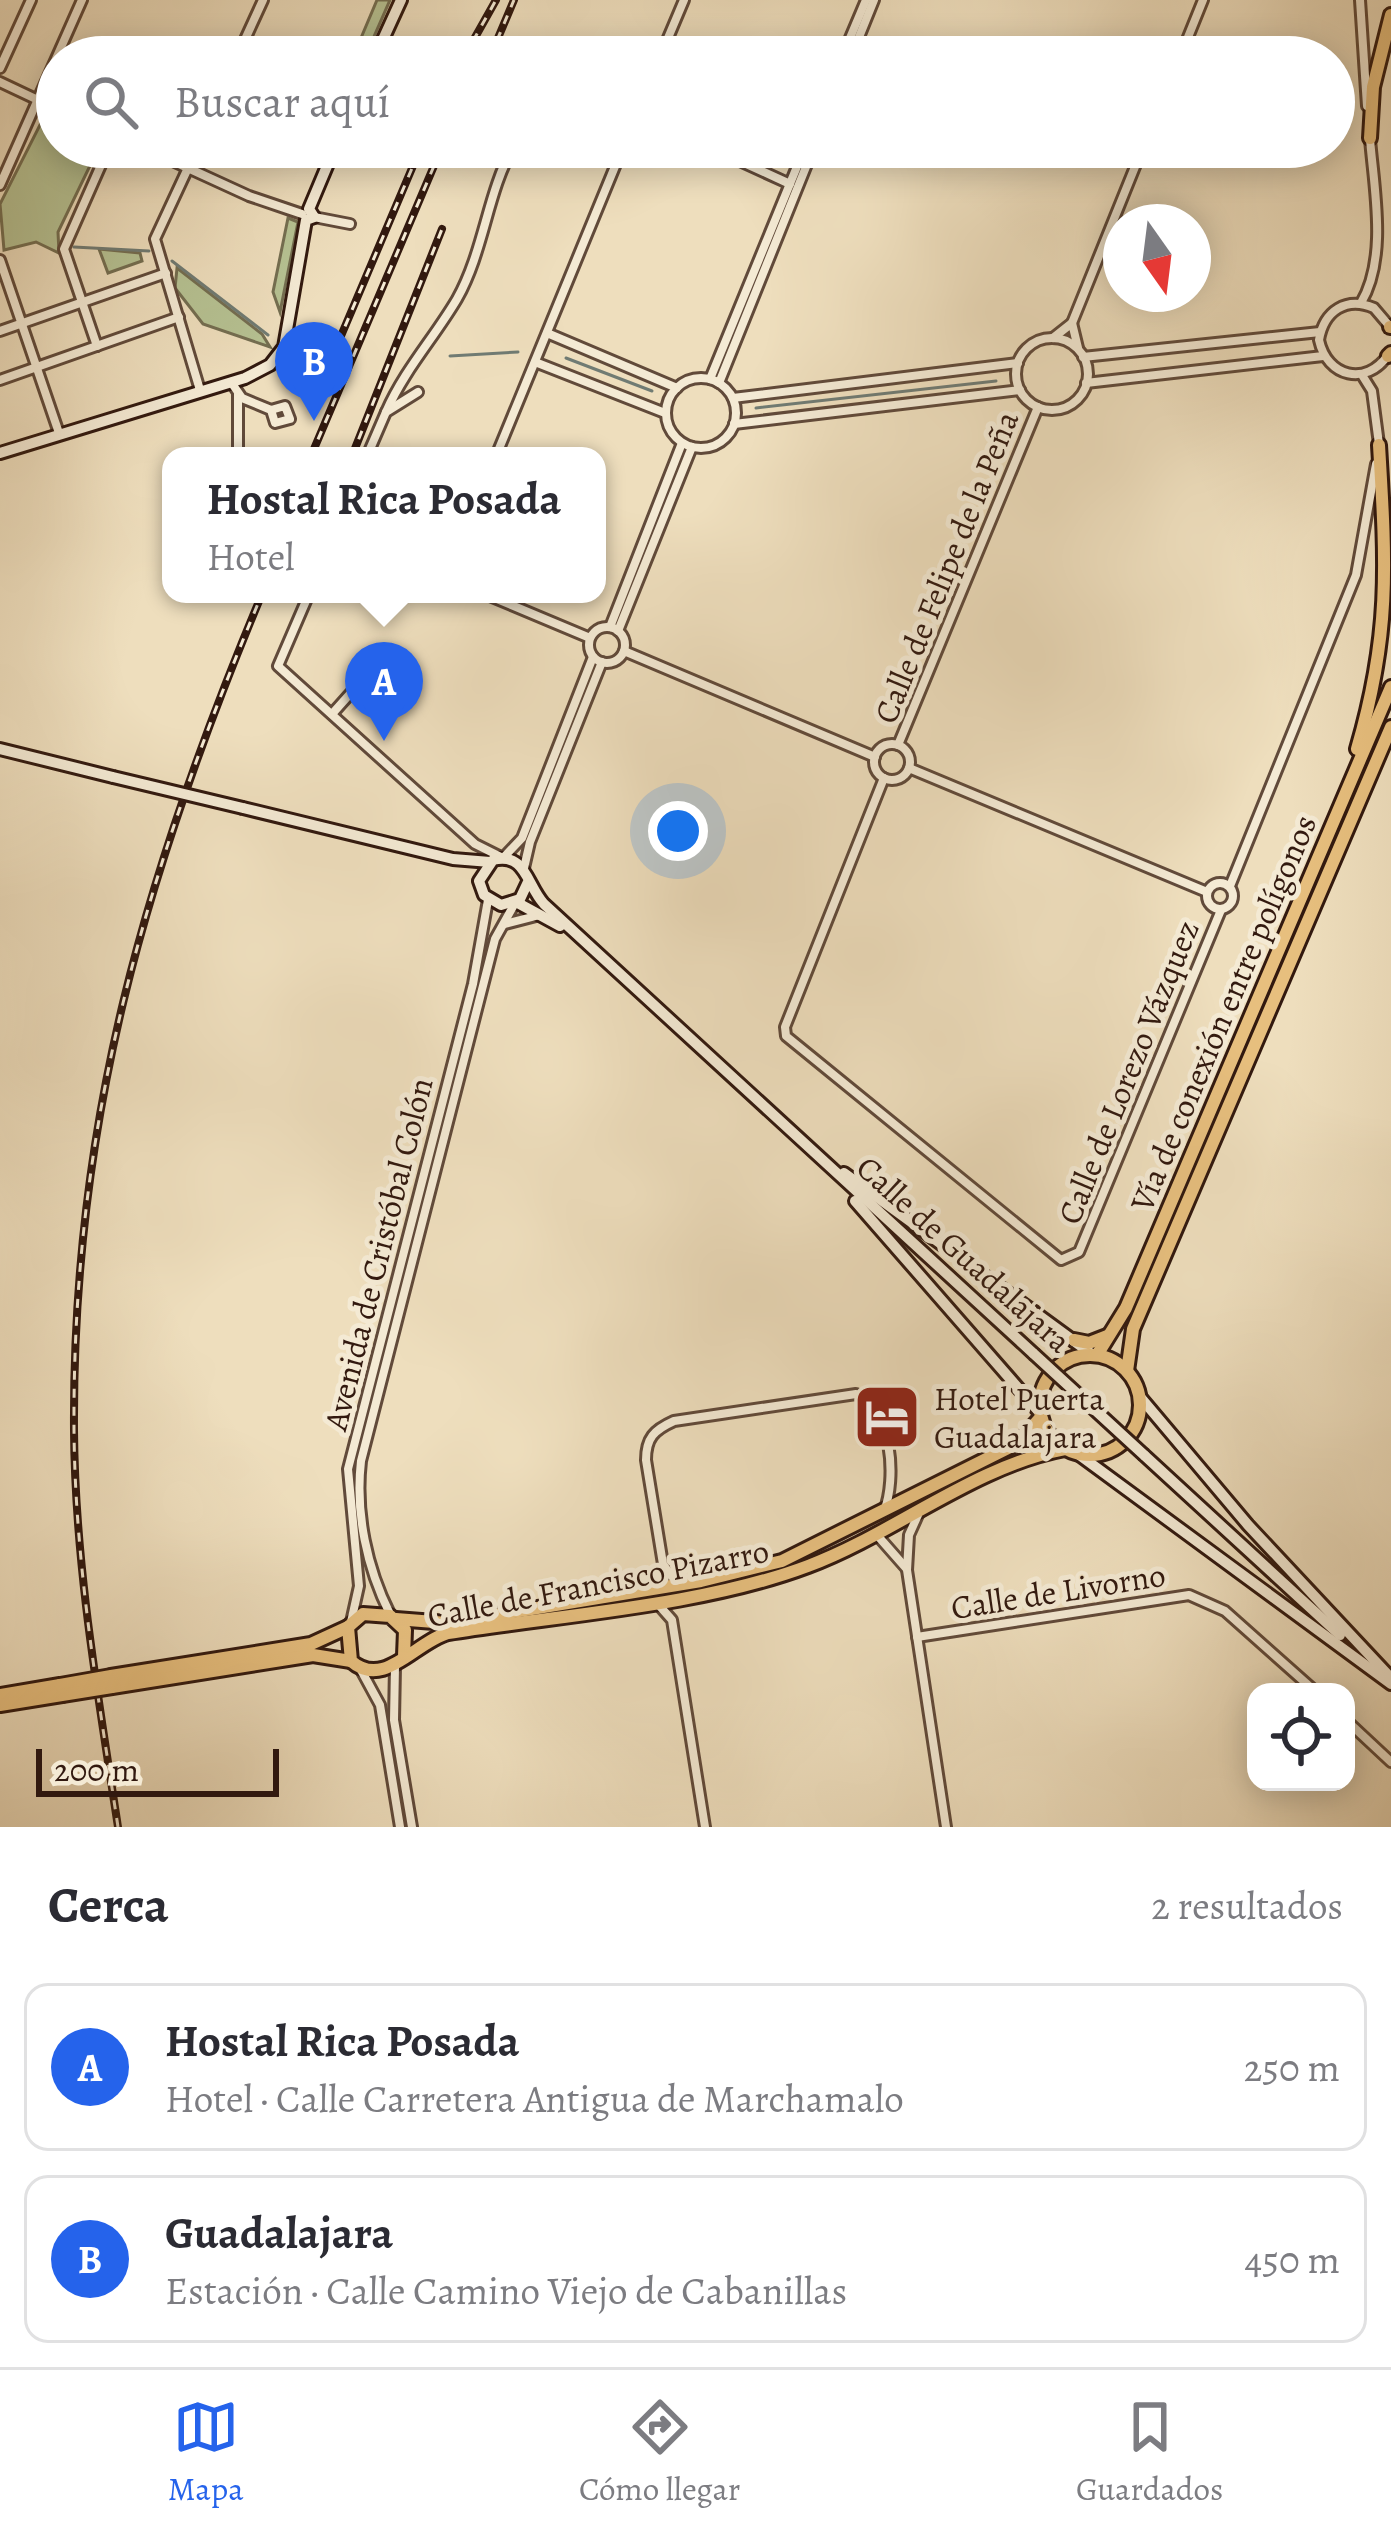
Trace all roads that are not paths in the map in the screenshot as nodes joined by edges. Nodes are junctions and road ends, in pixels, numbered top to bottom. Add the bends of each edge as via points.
1 (31, 0) edge
2 (82, 0) edge
3 (263, 0) edge
4 (400, 0) edge
5 (684, 0) edge
6 (870, 0) edge
7 (1203, 0) edge
8 (1360, 0) edge
9 (1391, 14) edge
10 (66, 36) edge
11 (247, 36) edge
12 (384, 36) edge
13 (669, 36) edge
14 (855, 36) edge
15 (1188, 36) edge
16 (0, 68) edge
17 (0, 82) edge
18 (36, 99) edge
19 (36, 104) edge
20 (1370, 138) junction
21 (100, 168) edge
22 (187, 168) edge
23 (190, 168) edge
24 (327, 168) edge
25 (502, 168) edge
26 (614, 168) edge
27 (755, 168) edge
28 (799, 168) edge
29 (801, 168) edge
30 (1135, 168) edge
31 (790, 184) junction
32 (0, 185) edge
33 (308, 215) junction
34 (350, 224) dead end
35 (0, 260) edge
36 (166, 273) junction
37 (81, 302) junction
38 (1361, 303) junction
39 (179, 316) junction
40 (23, 323) junction
41 (1072, 323) junction
42 (1391, 328) edge
43 (0, 331) edge
44 (1320, 332) junction
45 (547, 333) junction
46 (1053, 338) junction
47 (97, 346) junction
48 (1390, 352) edge
49 (1080, 353) junction
50 (1323, 356) junction
51 (535, 362) junction
52 (1018, 363) junction
53 (38, 367) junction
54 (1362, 375) junction
55 (0, 380) edge
56 (714, 381) junction
57 (1086, 383) junction
58 (235, 388) junction
59 (677, 388) junction
60 (200, 390) junction
61 (1020, 390) junction
62 (418, 392) dead end
63 (733, 398) junction
64 (1038, 407) junction
65 (272, 410) dead end
66 (386, 412) junction
67 (665, 413) junction
68 (734, 424) junction
69 (59, 433) junction
70 (687, 445) junction
71 (1379, 445) junction
72 (238, 447) edge
73 (371, 447) edge
74 (500, 447) edge
75 (0, 453) edge
76 (304, 603) edge
77 (506, 603) edge
78 (614, 629) junction
79 (590, 638) junction
80 (624, 651) junction
81 (593, 656) junction
82 (602, 662) junction
83 (366, 676) dead end
84 (1391, 687) edge
85 (332, 714) junction
86 (1391, 727) edge
87 (898, 746) junction
88 (1391, 748) edge
89 (0, 749) edge
90 (875, 757) junction
91 (908, 768) junction
92 (884, 778) junction
93 (476, 844) junction
94 (453, 860) junction
95 (493, 861) junction
96 (524, 868) junction
97 (480, 878) junction
98 (528, 882) junction
99 (1230, 886) junction
100 (1208, 892) junction
101 (488, 900) junction
102 (516, 903) junction
103 (1221, 910) junction
104 (548, 917) junction
105 (503, 925) junction
106 (607, 964) junction
107 (1264, 985) junction
108 (1276, 994) junction
109 (734, 1081) junction
110 (791, 1134) junction
111 (1113, 1333) junction
112 (1074, 1340) junction
113 (1095, 1355) junction
114 (1127, 1371) junction
115 (1141, 1398) junction
116 (1041, 1415) junction
117 (1071, 1452) junction
118 (892, 1481) junction
119 (914, 1496) junction
120 (883, 1512) junction
121 (918, 1514) junction
122 (878, 1535) junction
123 (662, 1564) junction
124 (907, 1570) junction
125 (681, 1590) junction
126 (654, 1594) junction
127 (393, 1617) junction
128 (672, 1620) junction
129 (350, 1624) junction
130 (917, 1637) junction
131 (400, 1661) junction
132 (356, 1664) junction
133 (1391, 1681) edge
134 (112, 1682) junction
135 (1306, 1683) edge
136 (61, 1690) junction
137 (0, 1695) edge
138 (0, 1706) edge
139 (1355, 1728) edge
140 (1391, 1762) edge
141 (400, 1827) edge
142 (412, 1827) edge
143 (705, 1827) edge
144 (946, 1827) edge

1 - 16 street
2 - 10 street
3 - 11 street
4 - 12 main road
5 - 13 street
6 - 14 street
7 - 15 street
8 - 20 street
9 - 20 main road
17 - 18 street
19 - 32 street
20 - 38 street via 1376,230
21 - 37 street via 64,249
22 - 36 street via 155,238
23 - 33 street
24 - 33 main road
25 - 66 street via 459,297 402,375
26 - 45 street
27 - 31 street
28 - 31 street
29 - 56 street
30 - 41 street
31 - 56 street
33 - 34 street
33 - 58 main road via 284,347
35 - 40 street
36 - 37 street
36 - 39 street
37 - 40 street
37 - 47 street
38 - 42 street
38 - 44 street via 1337,308
39 - 47 street
39 - 60 street
40 - 43 street
40 - 53 street
41 - 46 street
41 - 49 street
44 - 49 street
44 - 50 street
45 - 51 street
45 - 59 street
46 - 49 street
46 - 52 street via 1034,342
47 - 53 street
48 - 54 street
49 - 57 street
50 - 54 street via 1337,370
50 - 57 street
51 - 67 street
51 - 74 street
52 - 61 street
52 - 63 street
53 - 55 street
53 - 69 street
54 - 71 street, Calle de Lorezo Vázquez
56 - 59 street via 692,379
56 - 63 street
57 - 64 street via 1063,408
58 - 60 main road
58 - 65 street
58 - 72 street
59 - 67 street
60 - 69 main road
61 - 64 street
61 - 68 street
62 - 66 street
63 - 68 street
64 - 87 street, Calle de Felipe de la Peña
66 - 73 street
67 - 70 street via 671,433
68 - 70 street via 720,443
69 - 75 main road
70 - 78 street
71 - 99 street, Calle de Lorezo Vázquez via 1348,598
71 - 107 main road via 1390,592 1379,674
76 - 85 street via 278,666
77 - 79 street
78 - 79 street
78 - 80 street
79 - 81 street
80 - 82 street
80 - 90 street
81 - 82 street
81 - 95 street via 522,838
82 - 96 street
83 - 85 street
84 - 107 main road, Vía de conexión entre polígonos
85 - 93 street
86 - 108 main road, Vía de conexión entre polígonos
87 - 90 street
87 - 91 street
88 - 108 main road
89 - 94 main road, bridge
90 - 92 street
91 - 92 street
91 - 100 street
92 - 103 street, Calle de Lorezo Vázquez via 786,1036 1052,1256 1070,1260 1079,1252
93 - 95 street
93 - 95 street
94 - 95 main road
94 - 97 main road
95 - 96 main road
95 - 97 main road
96 - 98 main road
97 - 101 main road
98 - 102 main road
98 - 106 main road, Calle de Guadalajara
99 - 100 street
99 - 103 street via 1233,901
100 - 103 street via 1208,903
101 - 102 main road
101 - 129 street, Avenida de Cristóbal Colón via 348,1469 359,1586
102 - 104 main road, Calle de Guadalajara
102 - 105 street, Avenida de Cristóbal Colón
104 - 105 street
104 - 106 main road, Calle de Guadalajara
105 - 127 street, Avenida de Cristóbal Colón via 361,1462 359,1504 373,1582
106 - 109 main road, Calle de Guadalajara
107 - 111 main road, Vía de conexión entre polígonos
108 - 114 main road, Vía de conexión entre polígonos via 1133,1329
109 - 110 main road, Calle de Guadalajara
109 - 116 main road via 868,1214
110 - 112 main road
110 - 133 main road, Calle de Guadalajara, bridge
111 - 112 main road
111 - 113 main road, Vía de conexión entre polígonos
112 - 113 main road
113 - 114 main road
113 - 116 main road via 1052,1372
114 - 115 main road
115 - 117 main road via 1124,1444 1094,1456
115 - 133 main road
116 - 117 main road
116 - 119 main road, Calle de Francisco Pizarro via 1024,1439
117 - 121 main road, Calle de Francisco Pizarro via 1035,1454
117 - 133 main road
118 - 119 street
118 - 120 street
118 - 123 street via 880,1414 856,1394 674,1421 646,1445
119 - 120 main road, Calle de Francisco Pizarro
120 - 125 main road, Calle de Francisco Pizarro via 782,1561
121 - 122 main road, Calle de Francisco Pizarro
121 - 124 street
122 - 124 street
122 - 125 main road, Calle de Francisco Pizarro via 783,1575
123 - 125 street
123 - 126 street
124 - 130 street
125 - 126 main road, Calle de Francisco Pizarro
125 - 128 street
126 - 127 main road, Calle de Francisco Pizarro via 437,1624
126 - 128 street
126 - 131 main road, Calle de Francisco Pizarro via 448,1633
127 - 129 main road via 371,1612
127 - 131 main road via 405,1630
128 - 143 street
129 - 132 main road
129 - 134 main road via 311,1644
130 - 135 street, Calle de Livorno via 1189,1594 1225,1611
130 - 144 street
131 - 132 main road via 376,1672
131 - 142 street via 394,1720
132 - 134 main road via 314,1655
132 - 141 street via 380,1705
134 - 136 main road, bridge
136 - 137 main road
136 - 138 main road
139 - 140 street

